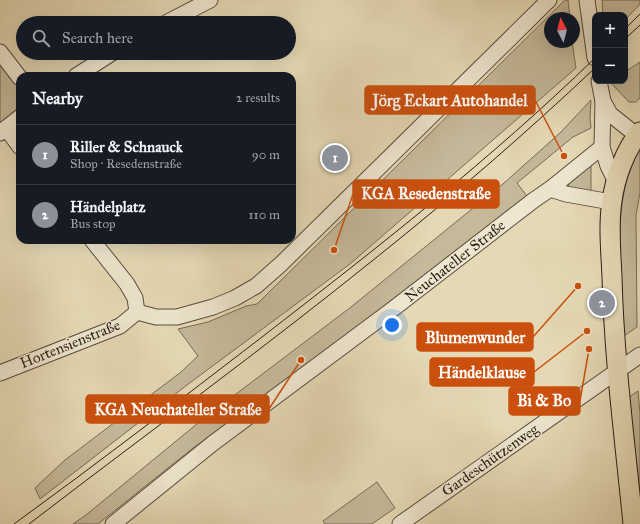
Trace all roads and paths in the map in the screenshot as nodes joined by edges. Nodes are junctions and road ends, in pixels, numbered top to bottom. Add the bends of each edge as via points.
1 (210, 0) edge
2 (549, 0) edge
3 (587, 0) edge
4 (179, 16) edge
5 (594, 48) edge
6 (0, 52) edge
7 (101, 60) edge
8 (82, 72) edge
9 (16, 73) edge
10 (600, 84) edge
11 (603, 101) junction
12 (16, 120) edge
13 (3, 130) edge
14 (639, 135) edge
15 (16, 143) edge
16 (602, 147) junction
17 (616, 182) junction
18 (550, 189) junction
19 (611, 202) junction
20 (95, 244) edge
21 (137, 312) junction
22 (640, 355) edge
23 (618, 372) junction
24 (0, 373) edge
25 (635, 499) edge
26 (113, 524) edge
27 (400, 524) edge
28 (633, 524) edge

1 - 4 street
2 - 21 street via 256,286 231,300 177,317 156,317
3 - 5 street
6 - 9 street
7 - 8 street
10 - 11 street
11 - 14 street via 610,114
11 - 16 street
12 - 13 street
13 - 15 street
14 - 17 main road via 625,157
16 - 17 street
16 - 18 street, Neuchateller Straße
17 - 19 main road
18 - 19 street
18 - 26 street, Neuchateller Straße via 212,444
19 - 23 main road via 613,301
20 - 21 street via 127,284
21 - 24 street, Hortensienstraße via 120,326
22 - 23 street, Gardeschützenweg
23 - 25 main road
23 - 27 street, Gardeschützenweg
25 - 28 main road

